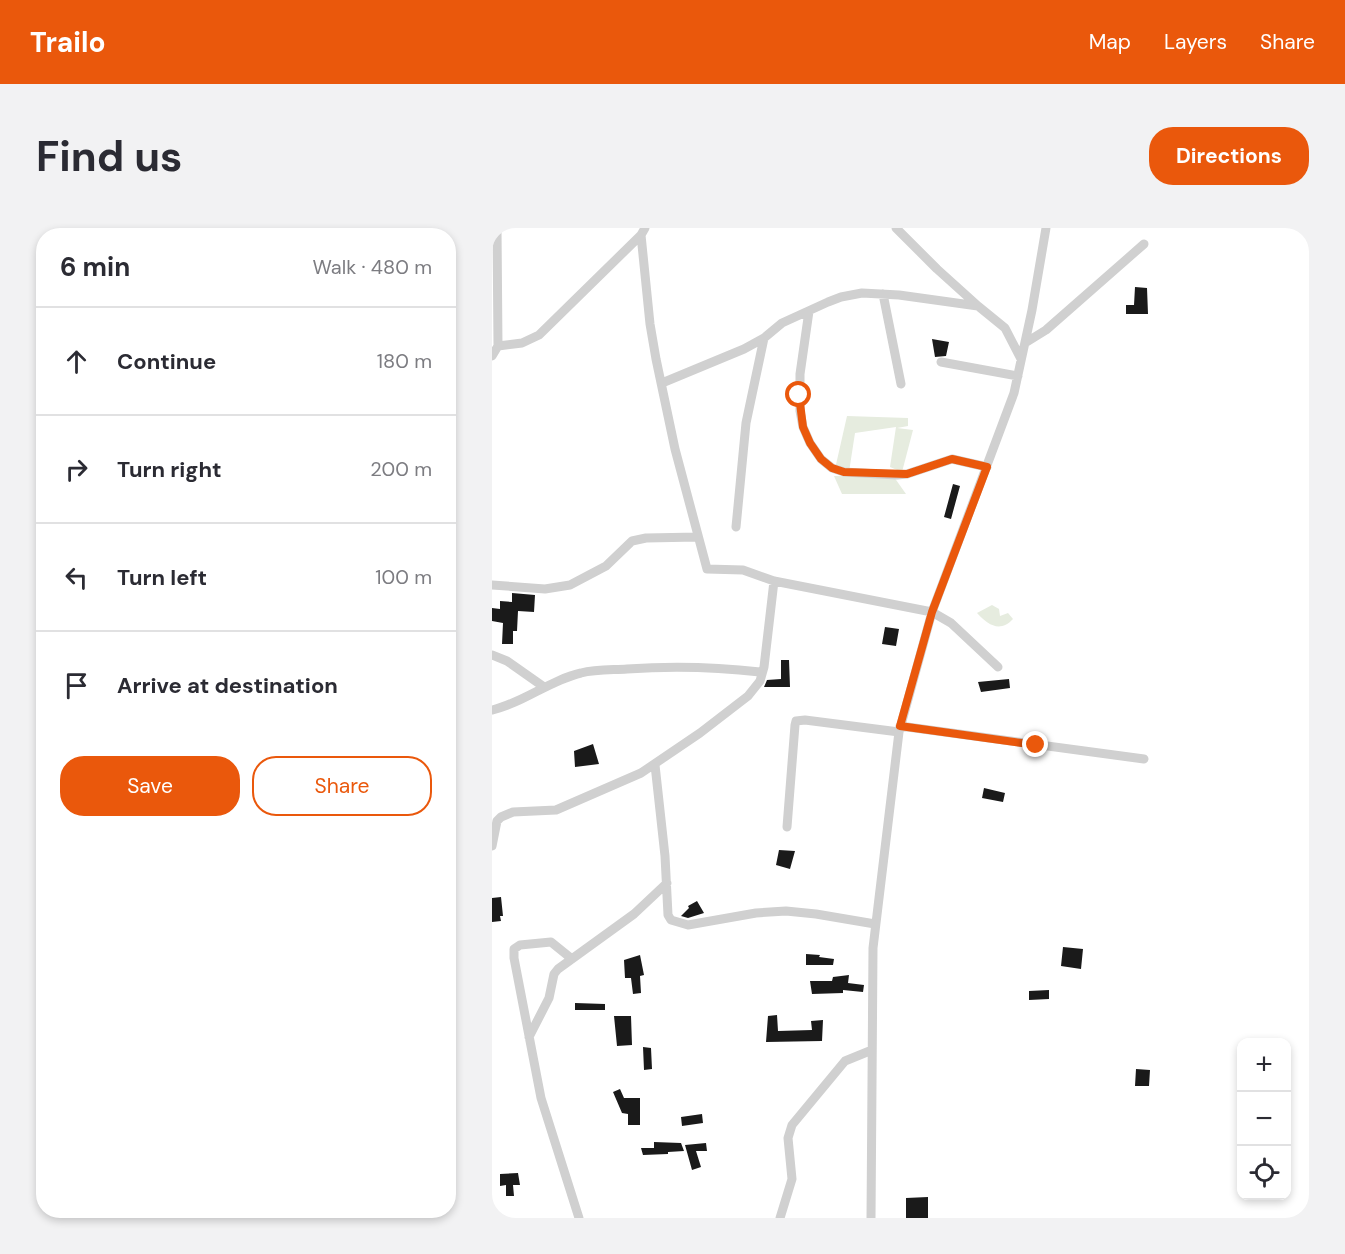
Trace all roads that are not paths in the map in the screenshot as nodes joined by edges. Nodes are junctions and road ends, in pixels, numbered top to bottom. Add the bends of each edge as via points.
1 (497, 228) edge
2 (897, 228) edge
3 (1046, 228) edge
4 (643, 231) edge
5 (1144, 244) dead end
6 (883, 294) junction
7 (978, 306) junction
8 (808, 311) junction
9 (764, 339) junction
10 (1025, 343) junction
11 (498, 346) junction
12 (492, 356) edge
13 (1021, 359) junction
14 (941, 362) dead end
15 (1018, 376) junction
16 (662, 383) junction
17 (901, 384) dead end
18 (987, 467) junction
19 (736, 527) dead end
20 (698, 537) junction
21 (774, 581) junction
22 (492, 585) edge
23 (932, 612) junction
24 (492, 655) edge
25 (998, 667) dead end
26 (763, 670) junction
27 (544, 687) junction
28 (492, 710) edge
29 (899, 729) junction
30 (1144, 759) dead end
31 (655, 765) junction
32 (787, 827) dead end
33 (492, 846) edge
34 (667, 883) junction
35 (875, 924) junction
36 (572, 959) junction
37 (529, 1037) junction
38 (872, 1050) junction
39 (579, 1218) edge
40 (780, 1218) edge
41 (870, 1218) edge

1 - 11 street
2 - 7 street
3 - 10 street
4 - 11 street via 539,334 522,343
4 - 16 street via 650,324
5 - 10 street via 1046,330
6 - 7 street
6 - 8 street via 841,297
6 - 17 street
7 - 13 street via 1005,328
8 - 9 street via 782,323
8 - 18 street via 800,411 810,443 821,459 844,472 907,474 952,459
9 - 16 street
9 - 19 street via 746,423
10 - 13 street
11 - 12 street
13 - 15 street
14 - 15 street
15 - 18 street
16 - 20 street
18 - 23 street
20 - 21 street via 707,569 743,570
20 - 22 street via 646,537 632,541 606,566 570,585 545,589
21 - 23 street
21 - 26 street
23 - 25 street via 951,623
23 - 29 street
24 - 27 street
26 - 27 street via 648,667 596,671
26 - 31 street via 748,696
27 - 28 street
29 - 30 street
29 - 32 street via 796,721
29 - 35 street
31 - 33 street via 556,810 507,814 497,821
31 - 34 street
34 - 35 street via 668,915 671,920 688,925 786,911
34 - 36 street via 634,914
35 - 38 street
36 - 37 street via 554,974 549,998
36 - 37 street via 551,942 514,949
37 - 39 street via 541,1098
38 - 40 street via 845,1061 792,1125 788,1138 792,1179
38 - 41 street

